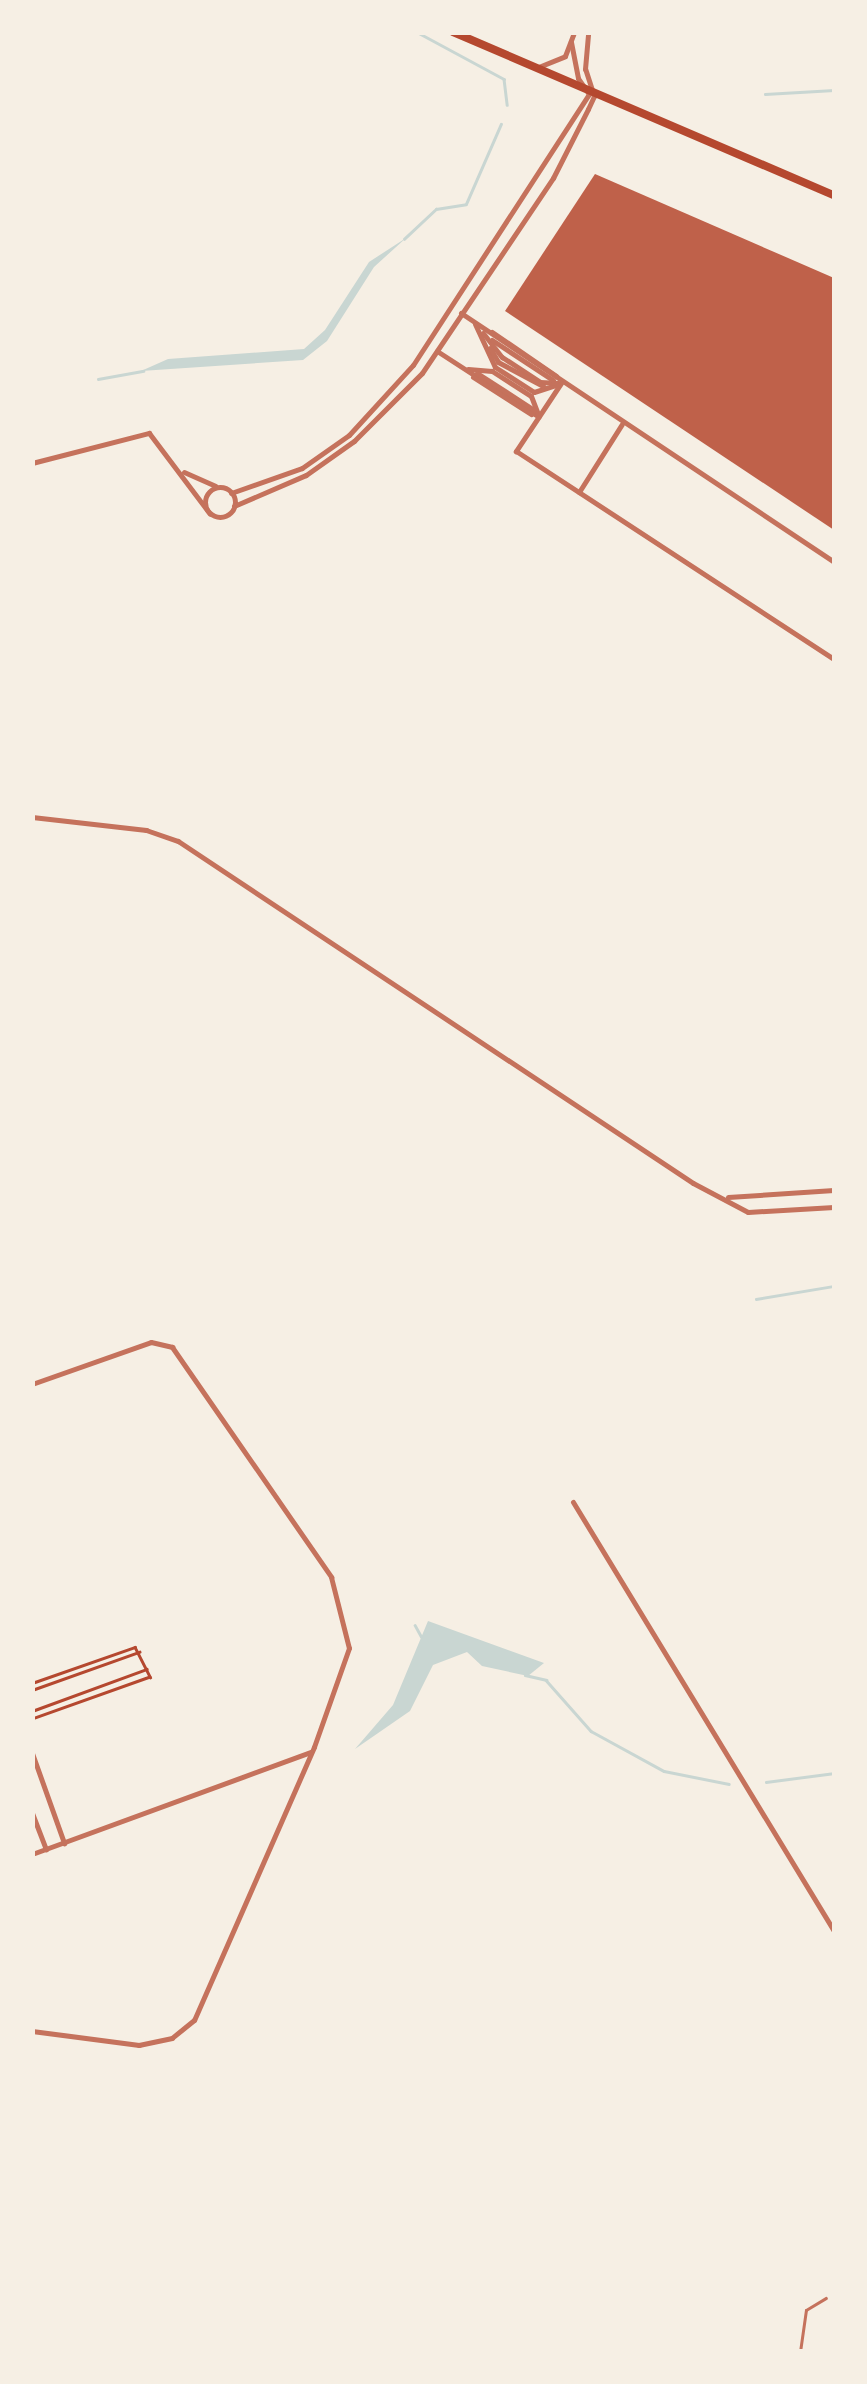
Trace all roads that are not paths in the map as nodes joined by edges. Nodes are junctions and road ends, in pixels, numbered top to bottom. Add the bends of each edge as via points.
1 (452, 32) edge
2 (574, 32) edge
3 (588, 32) edge
4 (571, 42) junction
5 (532, 70) junction
6 (592, 95) junction
7 (834, 194) edge
8 (460, 313) junction
9 (475, 323) junction
10 (438, 352) junction
11 (465, 369) junction
12 (561, 383) junction
13 (539, 416) junction
14 (622, 424) junction
15 (32, 462) edge
16 (183, 472) junction
17 (218, 488) junction
18 (231, 492) junction
19 (579, 492) junction
20 (234, 506) junction
21 (210, 514) junction
22 (834, 562) edge
23 (834, 659) edge
24 (32, 817) edge
25 (834, 1190) edge
26 (725, 1197) junction
27 (834, 1207) edge
28 (32, 1384) edge
29 (573, 1502) dead end
30 (311, 1752) junction
31 (32, 1753) edge
32 (288, 1762) junction
33 (300, 1778) junction
34 (32, 1813) edge
35 (64, 1843) junction
36 (46, 1850) junction
37 (32, 1854) edge
38 (834, 1931) edge
39 (32, 2031) edge
40 (826, 2298) dead end
41 (800, 2352) edge

1 - 5 main road
2 - 4 street
3 - 6 street via 585,69
4 - 5 street via 565,56
4 - 6 street via 578,78
5 - 6 main road
6 - 7 main road
6 - 8 street via 552,178
6 - 18 street via 386,400 302,468
8 - 9 street
8 - 10 street
9 - 12 street
9 - 12 street via 502,357 540,382
9 - 12 street via 496,367 534,392
10 - 11 street
10 - 20 street via 354,442 306,475
11 - 13 street via 521,411
11 - 13 street via 489,377
12 - 13 street
12 - 14 street
13 - 19 street via 516,451
14 - 19 street
14 - 22 street
15 - 16 street via 149,433
16 - 17 street
16 - 21 street
17 - 18 street
17 - 21 street via 205,498
18 - 20 street
19 - 23 street
20 - 21 street via 224,516
24 - 26 street via 146,830 178,841 680,1175
25 - 26 street
26 - 27 street via 766,1214
28 - 30 street via 151,1342 164,1341 176,1352 332,1581 348,1648
29 - 38 street
30 - 32 street
30 - 33 street
31 - 35 street
32 - 33 street
32 - 35 street
33 - 39 street via 202,2007 184,2030 139,2045
34 - 36 street
35 - 36 street
36 - 37 street
40 - 41 lane via 806,2310

